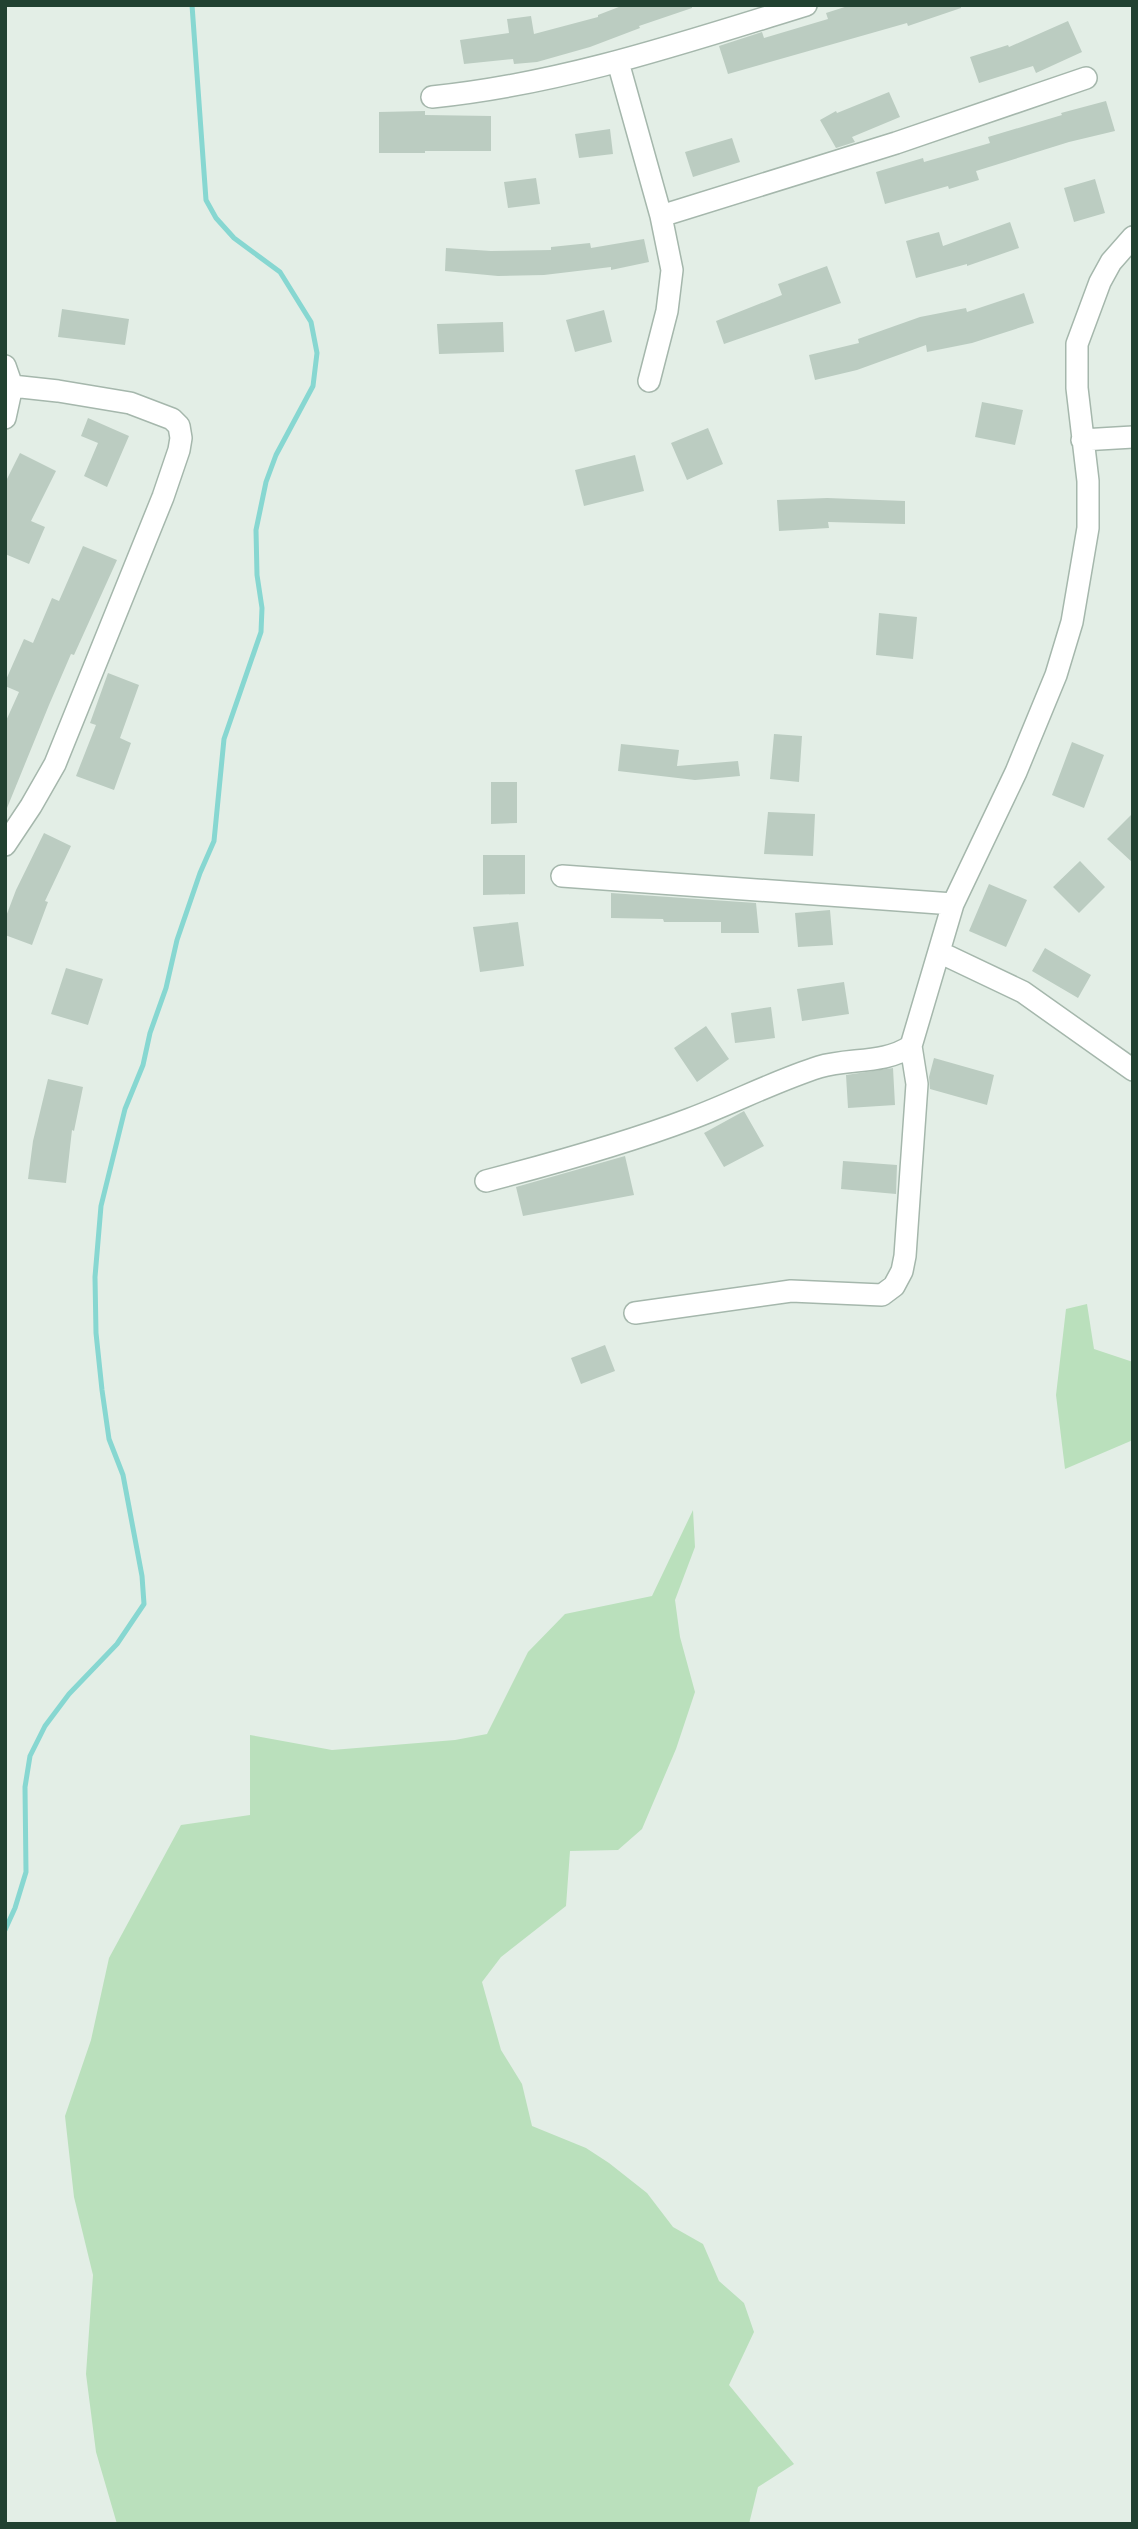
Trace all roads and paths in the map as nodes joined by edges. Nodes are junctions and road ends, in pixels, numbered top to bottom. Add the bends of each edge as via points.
1 (806, 5) edge
2 (618, 62) junction
3 (1086, 78) dead end
4 (432, 97) dead end
5 (661, 216) junction
6 (1133, 237) edge
7 (9, 376) edge
8 (649, 381) dead end
9 (5, 418) edge
10 (1133, 437) edge
11 (1082, 440) junction
12 (5, 845) edge
13 (562, 876) dead end
14 (953, 904) junction
15 (939, 952) junction
16 (911, 1045) junction
17 (1133, 1070) edge
18 (486, 1181) dead end
19 (635, 1314) dead end

1 - 2 street
2 - 4 street via 511,87
2 - 5 street
3 - 5 street
5 - 8 street via 672,284
6 - 11 street via 1100,282 1077,344
7 - 9 street
7 - 12 street via 58,391 130,403 172,419 181,438 163,496 55,764
10 - 11 street
11 - 14 street via 1088,528 1072,622 1056,675 1016,772
13 - 14 street
14 - 15 street
15 - 16 street
15 - 17 street via 1023,992
16 - 18 street via 889,1056 819,1067 678,1123
16 - 19 street via 917,1084 905,1256 894,1286 881,1295 791,1291

